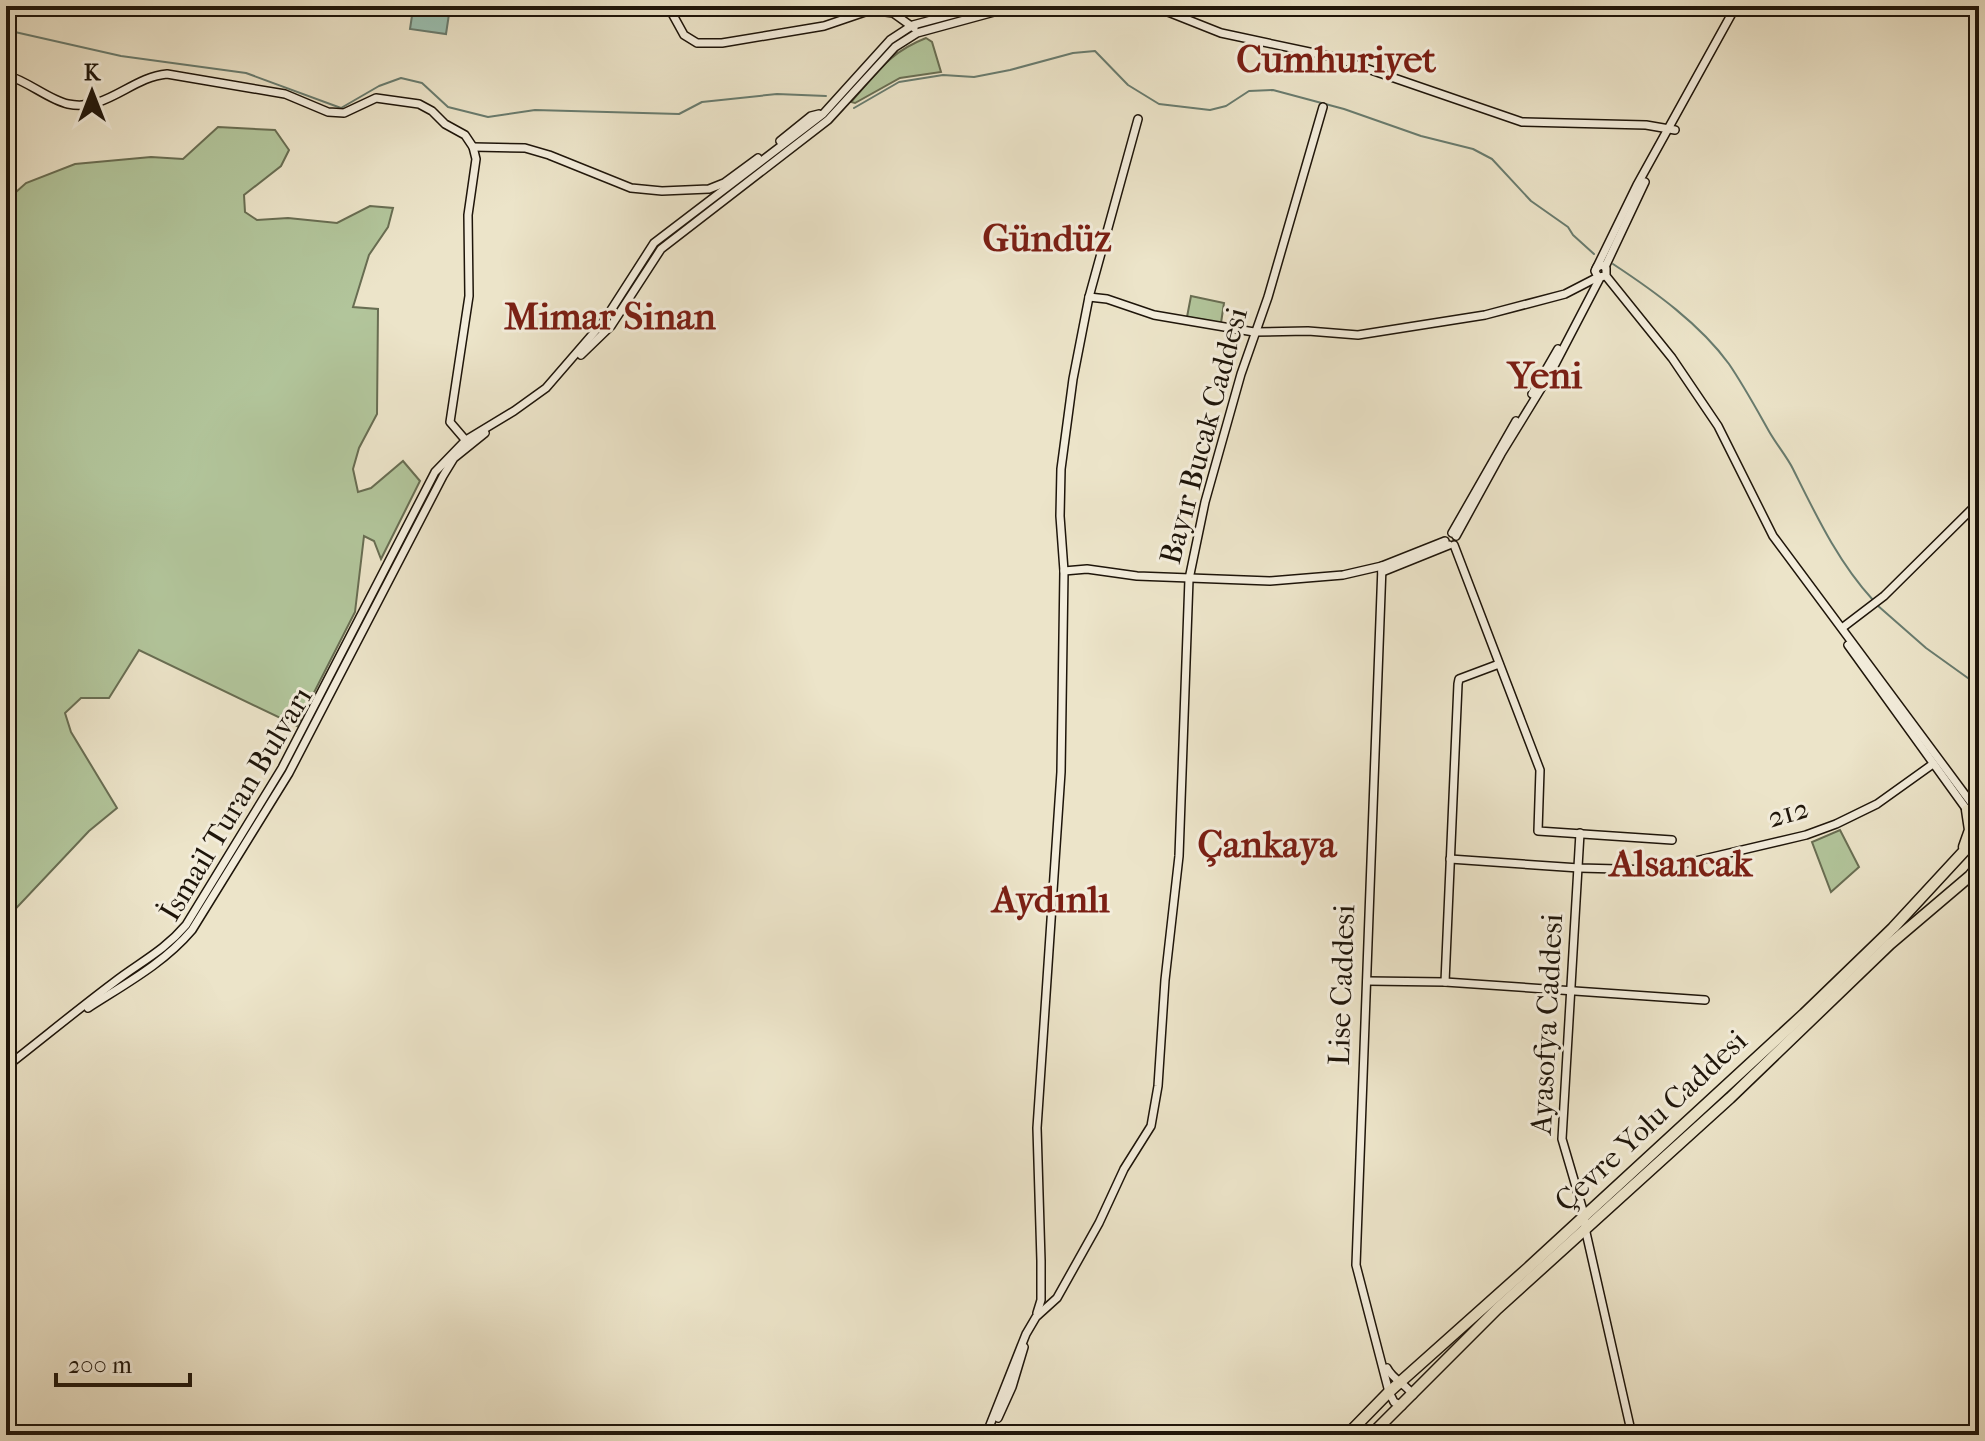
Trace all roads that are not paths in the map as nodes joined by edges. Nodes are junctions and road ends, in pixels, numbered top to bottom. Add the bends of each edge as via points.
1 (668, 6) edge
2 (984, 6) edge
3 (1016, 6) edge
4 (1153, 6) edge
5 (1738, 6) edge
6 (893, 13) junction
7 (915, 29) junction
8 (904, 36) junction
9 (6, 75) edge
10 (1323, 107) dead end
11 (828, 115) junction
12 (1138, 119) dead end
13 (1673, 129) junction
14 (473, 147) junction
15 (1601, 274) junction
16 (1089, 297) junction
17 (1254, 332) junction
18 (468, 443) junction
19 (1979, 502) edge
20 (1449, 544) junction
21 (1382, 569) junction
22 (1064, 571) junction
23 (1189, 579) junction
24 (1842, 628) junction
25 (1499, 664) junction
26 (1933, 764) junction
27 (1976, 811) edge
28 (1580, 833) junction
29 (1979, 834) edge
30 (1672, 840) dead end
31 (1450, 859) junction
32 (1956, 861) junction
33 (1979, 865) edge
34 (1579, 868) junction
35 (1974, 873) edge
36 (1367, 981) junction
37 (1445, 982) junction
38 (1572, 992) junction
39 (1705, 1000) dead end
40 (6, 1067) edge
41 (1584, 1214) junction
42 (1585, 1228) junction
43 (1036, 1317) junction
44 (1380, 1355) junction
45 (1401, 1382) junction
46 (1389, 1392) junction
47 (1413, 1395) junction
48 (1402, 1406) junction
49 (988, 1435) edge
50 (1347, 1435) edge
51 (1371, 1435) edge
52 (1632, 1435) edge

1 - 6 street via 684,35 697,43 824,26 871,10
2 - 7 street
3 - 7 street
4 - 13 street via 1221,33 1333,57 1522,122
5 - 13 street
6 - 7 street
6 - 8 street
7 - 8 street
8 - 11 street via 871,58
9 - 14 street via 66,104 108,100 151,75 167,74 285,94 328,112 344,113 376,98 391,99 432,111 460,130
10 - 17 street, Bayır Bucak Caddesi
11 - 14 street via 811,116 709,189 631,188 525,148
11 - 18 street, İsmail Turan Bulvarı via 654,243 607,323 549,390
12 - 16 street
13 - 15 street via 1637,185
14 - 18 street via 469,296 450,422
15 - 17 street via 1565,294 1485,315 1358,335
15 - 20 street via 1498,449 1454,534 1458,540
15 - 24 street via 1672,358 1718,426 1773,536
15 - 26 street via 1714,428 1773,544
16 - 17 street via 1154,315
16 - 22 street via 1061,469
17 - 23 street, Bayır Bucak Caddesi via 1205,502
18 - 40 street, İsmail Turan Bulvarı via 443,476 379,590 289,773 192,930 158,964 52,1030
19 - 24 street via 1884,596
20 - 21 street
20 - 25 street
21 - 23 street via 1270,581
21 - 36 street, Lise Caddesi
22 - 23 street
22 - 43 street via 1061,772 1038,1114 1041,1300
23 - 43 street, Bayır Bucak Caddesi via 1184,775 1151,1126 1057,1298
24 - 27 street
25 - 28 street via 1540,770 1538,831
25 - 31 street via 1459,679
26 - 27 street
26 - 34 street, 212 via 1877,804 1806,835 1657,870
27 - 29 street
27 - 32 highway
28 - 30 street
28 - 34 street, Ayasofya Caddesi
29 - 32 highway, Çevre Yolu Caddesi
31 - 34 street, 212
31 - 37 street
32 - 41 highway, Çevre Yolu Caddesi via 1804,1014
33 - 35 highway, Çevre Yolu Caddesi
34 - 38 street, Ayasofya Caddesi
35 - 42 highway, Çevre Yolu Caddesi via 1890,944
36 - 37 street
36 - 44 street, Lise Caddesi via 1356,1265
37 - 38 street
38 - 39 street
38 - 41 street, Ayasofya Caddesi via 1562,1139
41 - 42 street, Ayasofya Caddesi
41 - 45 highway, Çevre Yolu Caddesi
42 - 47 highway, Çevre Yolu Caddesi
42 - 52 street, Ayasofya Caddesi
43 - 49 street via 1016,1355
44 - 45 street, Lise Caddesi via 1390,1375
44 - 46 street, Lise Caddesi
45 - 46 highway, Çevre Yolu Caddesi
45 - 47 street
46 - 48 street
46 - 50 highway, Çevre Yolu Caddesi
47 - 48 highway, Çevre Yolu Caddesi
48 - 51 highway, Çevre Yolu Caddesi

